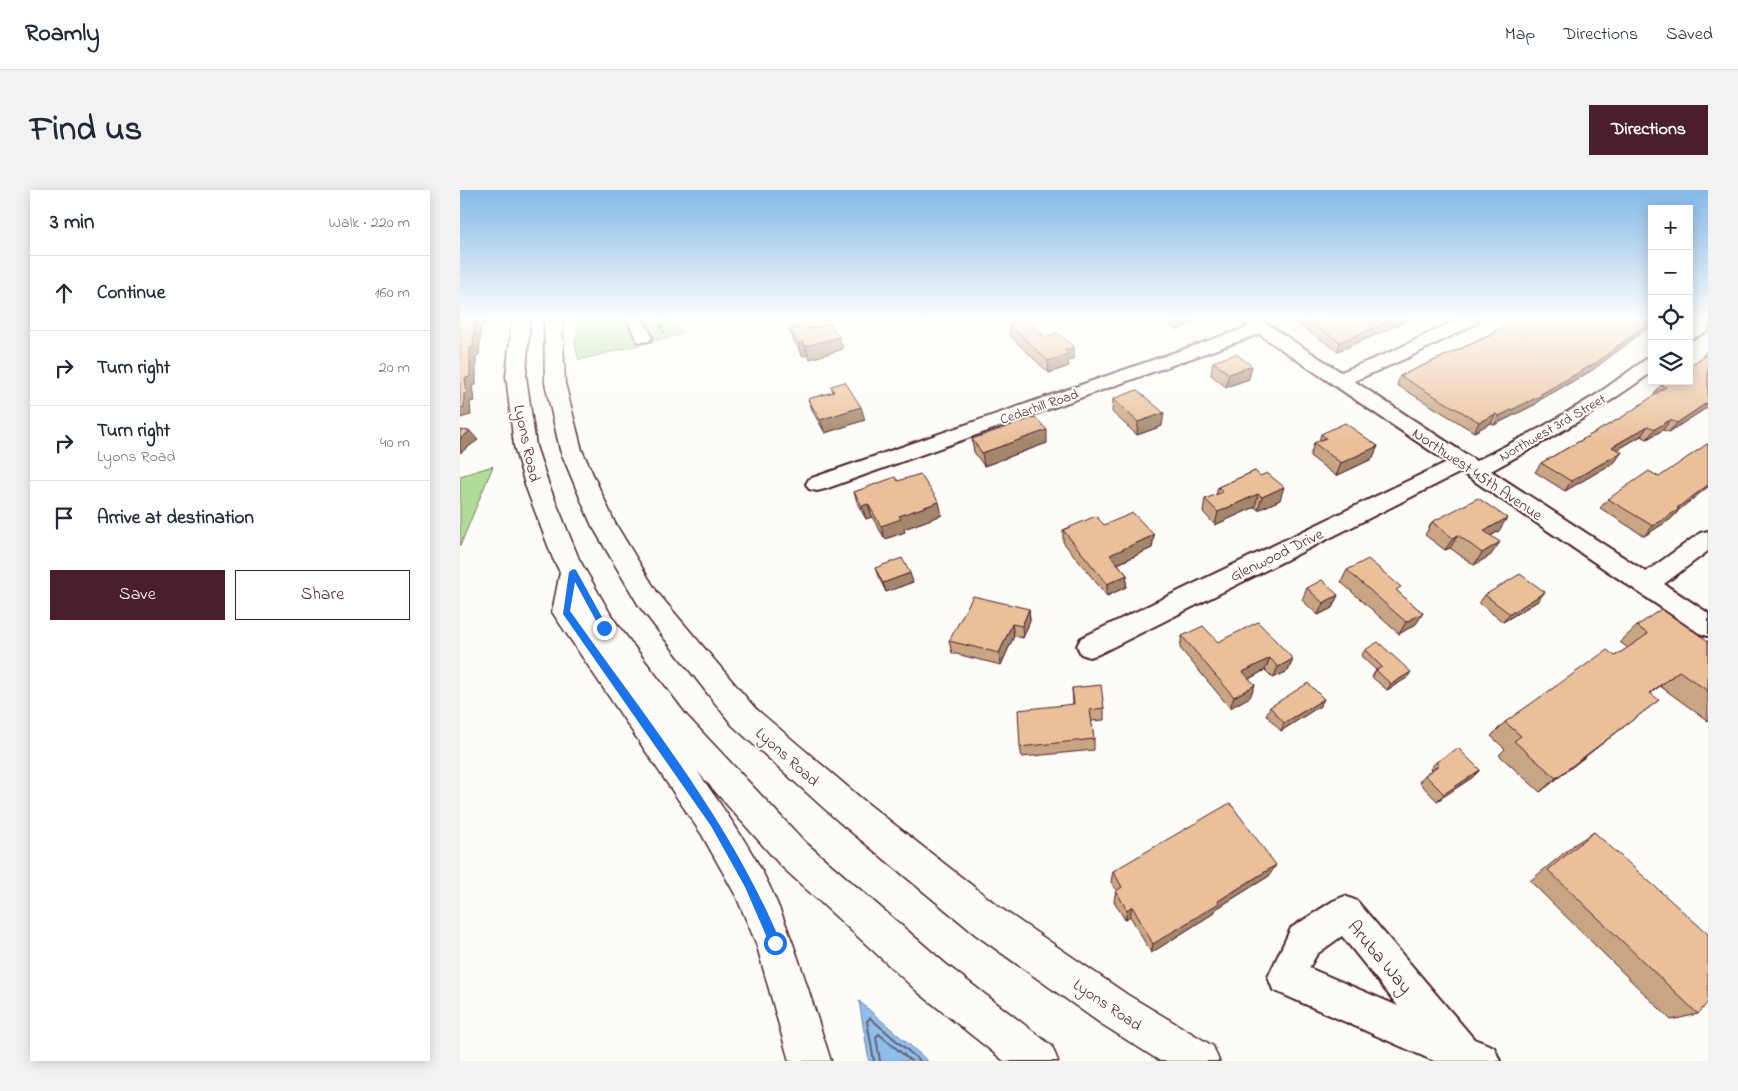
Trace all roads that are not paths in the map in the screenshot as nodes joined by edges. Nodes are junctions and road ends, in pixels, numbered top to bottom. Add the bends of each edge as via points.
1 (517, 360) edge
2 (554, 360) edge
3 (1155, 360) edge
4 (1309, 360) edge
5 (1388, 360) edge
6 (1648, 366) edge
7 (1339, 380) junction
8 (1468, 467) junction
9 (817, 484) dead end
10 (1708, 539) edge
11 (573, 572) junction
12 (1647, 584) junction
13 (1708, 626) edge
14 (1090, 646) dead end
15 (810, 1061) edge
16 (1037, 1061) edge
17 (1198, 1061) edge

1 - 11 main road, Lyons Road via 516,376 522,428 537,485
2 - 17 main road, Lyons Road via 555,383 571,450 603,524 648,599 744,717 850,810 989,922 1114,1009
3 - 9 street, Cedarhill Road
4 - 7 street, Northwest 45th Avenue
5 - 7 street
6 - 8 street, Northwest 3rd Street via 1603,399 1551,430
7 - 8 street, Northwest 45th Avenue
8 - 12 street, Northwest 45th Avenue
8 - 14 street, Glenwood Drive
10 - 12 street
11 - 15 main road via 566,612 714,823 749,883 775,943
11 - 16 main road, Lyons Road via 604,628 675,725 793,854 933,979
12 - 13 street, Northwest 45th Avenue

